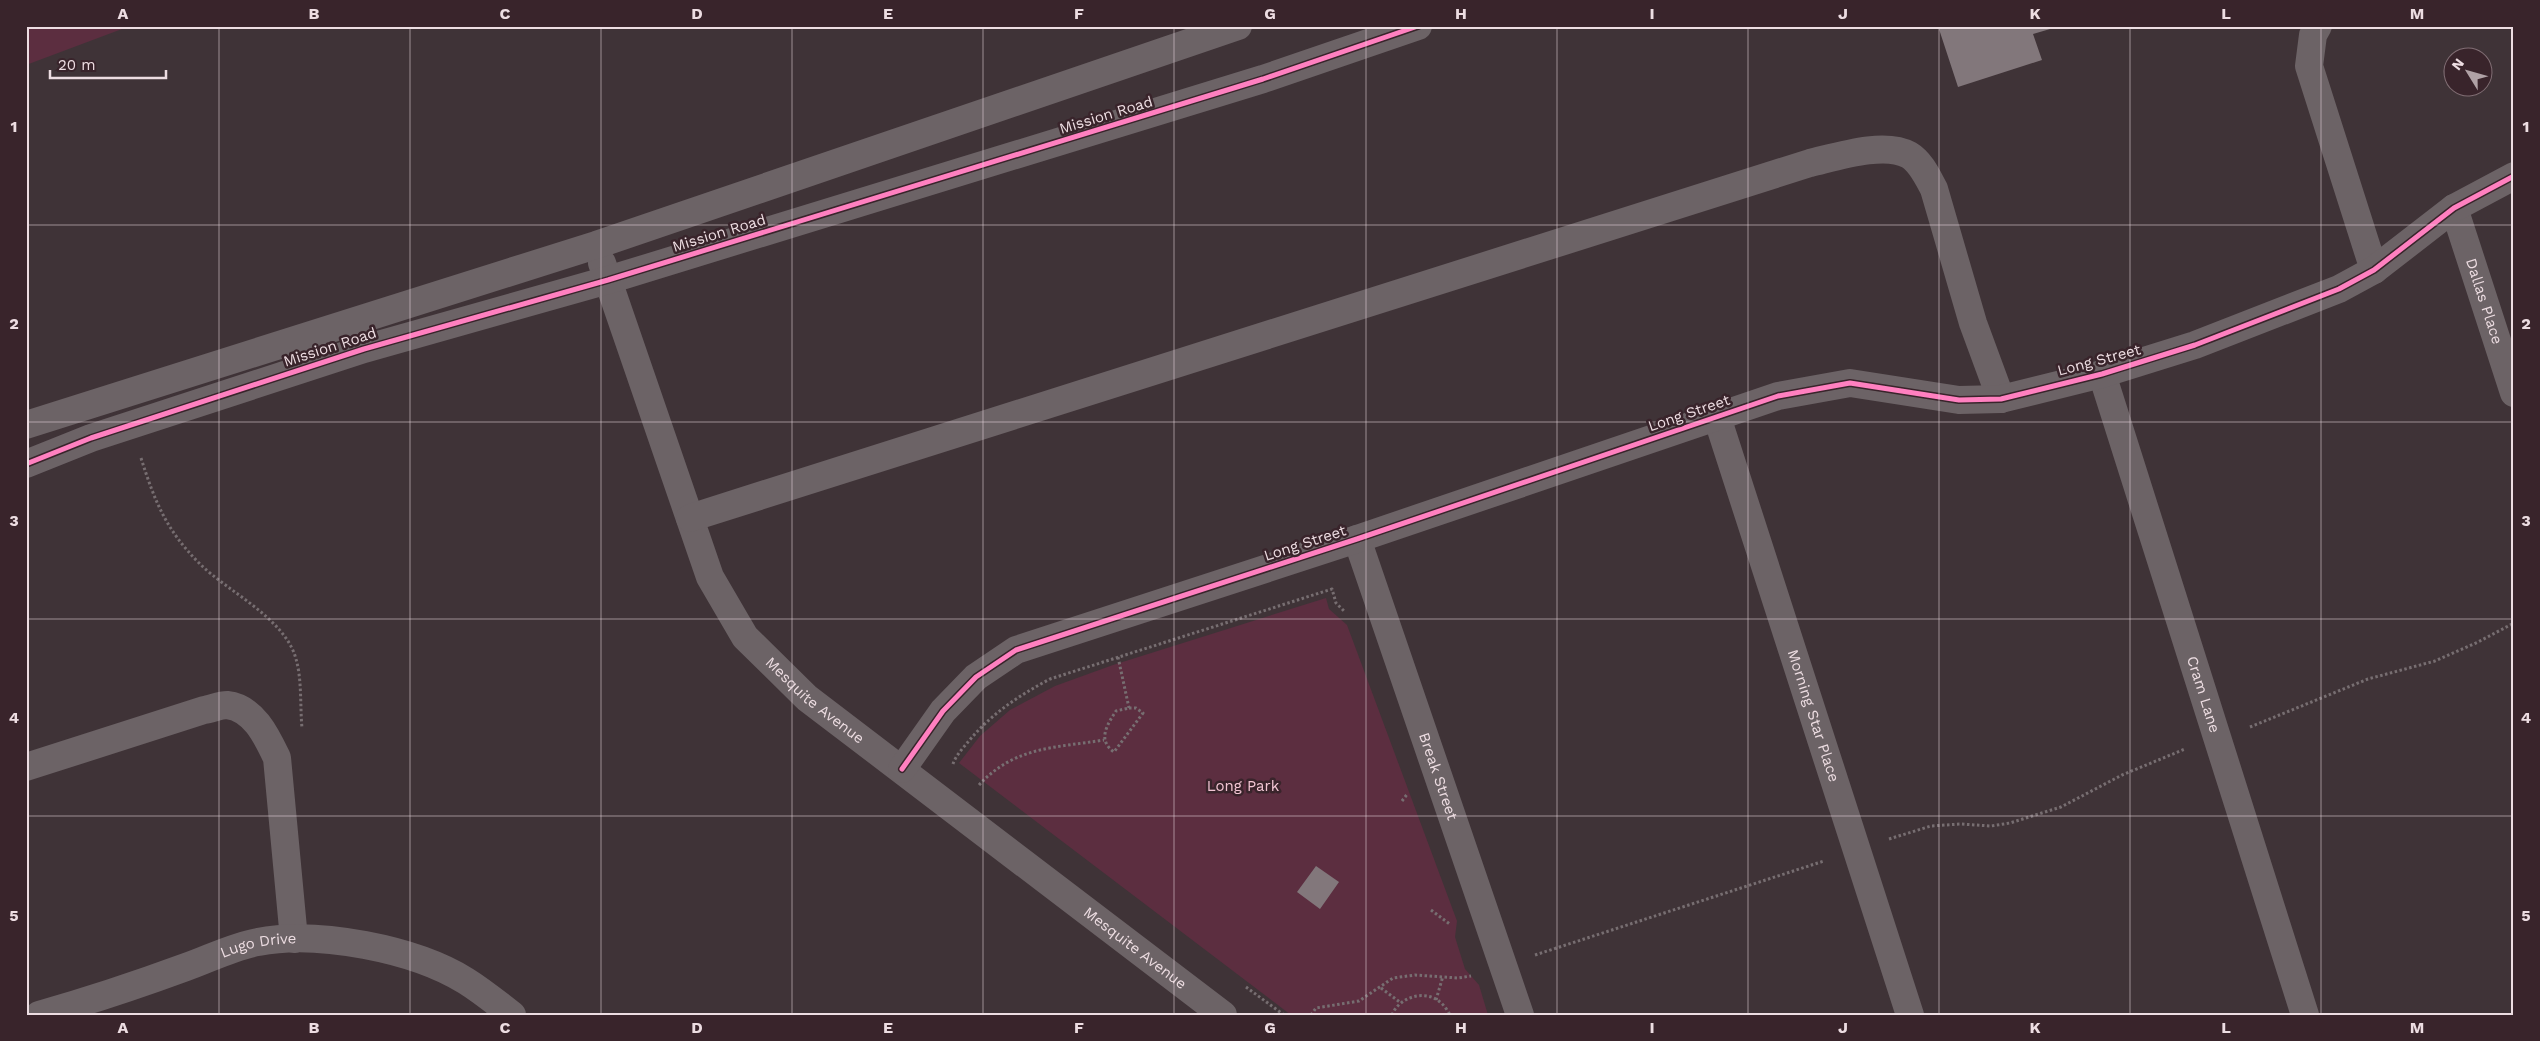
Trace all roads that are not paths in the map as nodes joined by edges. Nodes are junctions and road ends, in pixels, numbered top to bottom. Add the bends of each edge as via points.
1 (1238, 26) edge
2 (1418, 26) edge
3 (2318, 26) edge
4 (2514, 176) edge
5 (2454, 208) junction
6 (596, 245) junction
7 (2374, 270) junction
8 (608, 280) junction
9 (2102, 374) junction
10 (2514, 393) edge
11 (2001, 399) junction
12 (1717, 417) junction
13 (26, 425) edge
14 (26, 464) edge
15 (690, 518) junction
16 (1356, 539) junction
17 (26, 767) edge
18 (902, 769) junction
19 (294, 939) junction
20 (484, 1003) edge
21 (39, 1015) edge
22 (512, 1015) edge
23 (1223, 1015) edge
24 (1520, 1015) edge
25 (1910, 1015) edge
26 (2305, 1015) edge

1 - 6 street, Mission Road
2 - 8 street, Mission Road via 1263,79
3 - 7 street via 2313,35 2310,66
4 - 5 street, Long Street
5 - 7 street, Long Street
5 - 10 street, Dallas Place
6 - 8 street, Mesquite Avenue
6 - 13 street, Mission Road
7 - 9 street, Long Street via 2339,289 2195,345
8 - 14 street, Mission Road via 364,349 91,438
8 - 15 street, Mesquite Avenue
9 - 11 street, Long Street
9 - 26 street, Cram Lane
11 - 12 street, Long Street via 1959,400 1850,383 1778,396
11 - 15 street via 1973,323 1934,189 1924,171 1909,155 1867,150 1810,163
12 - 16 street, Long Street
12 - 25 street, Morning Star Place
15 - 18 street, Mesquite Avenue via 710,577 745,637 807,698
16 - 18 street, Long Street via 1016,650 976,677 943,710
16 - 24 street, Break Street
17 - 19 street via 204,710 227,705 248,714 264,731 277,758
18 - 23 street, Mesquite Avenue
19 - 20 street, Lugo Drive via 346,941 390,951 465,980
19 - 21 street, Lugo Drive via 257,942 96,999
20 - 22 street, Lugo Drive

